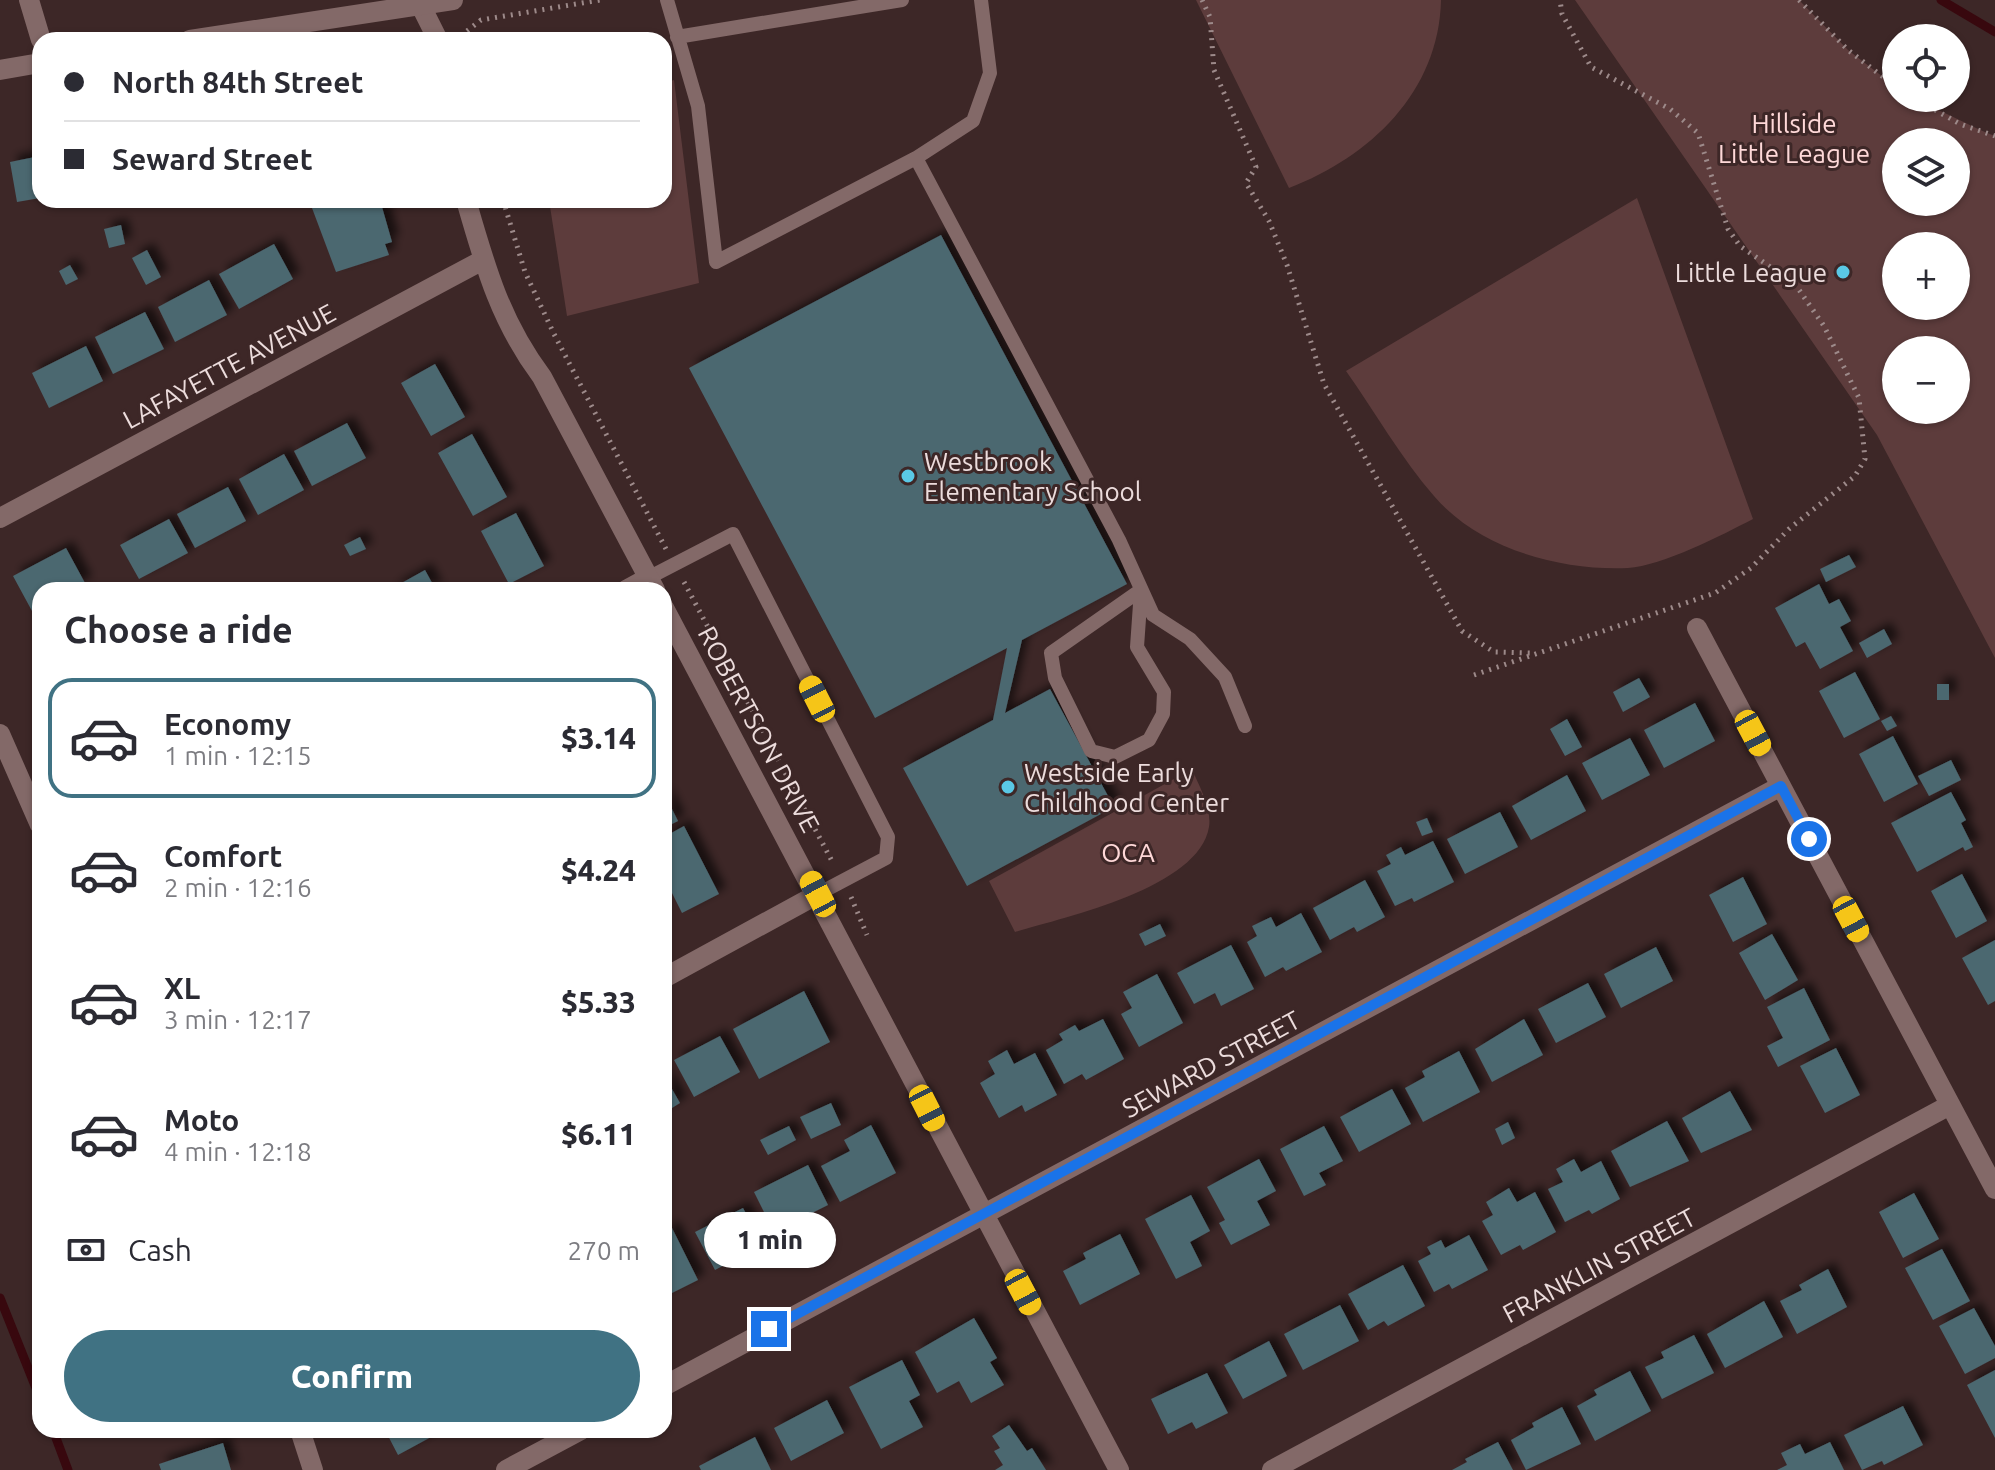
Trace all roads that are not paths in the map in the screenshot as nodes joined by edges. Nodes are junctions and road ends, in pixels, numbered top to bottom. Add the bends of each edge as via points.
1 (29, 0) edge
2 (453, 0) edge
3 (667, 0) edge
4 (902, 0) edge
5 (981, 0) edge
6 (419, 2) edge
7 (39, 32) edge
8 (238, 32) edge
9 (434, 32) edge
10 (677, 37) junction
11 (32, 64) edge
12 (0, 70) edge
13 (916, 158) junction
14 (468, 208) edge
15 (483, 260) junction
16 (0, 518) edge
17 (650, 582) edge
18 (654, 582) edge
19 (1141, 590) junction
20 (672, 623) edge
21 (1697, 628) dead end
22 (1245, 726) dead end
23 (0, 734) edge
24 (1781, 786) junction
25 (32, 807) edge
26 (818, 894) junction
27 (672, 974) edge
28 (1950, 1105) junction
29 (1995, 1189) edge
30 (982, 1215) junction
31 (672, 1382) edge
32 (303, 1438) edge
33 (566, 1438) edge
34 (313, 1470) edge
35 (506, 1470) edge
36 (1119, 1470) edge
37 (1272, 1470) edge

1 - 7 street
2 - 6 street
3 - 10 lane
4 - 10 lane
5 - 13 lane via 990,73 973,121
6 - 8 street
6 - 9 street
10 - 13 lane via 698,106 716,262
11 - 12 street
13 - 19 lane
14 - 15 street
15 - 16 street, LAFAYETTE AVENUE
15 - 17 street via 520,347 542,377
18 - 26 lane via 733,534 888,837 886,858
19 - 19 lane via 1051,653 1055,678 1091,751 1115,757 1149,740 1163,714 1164,692 1137,647
19 - 22 lane via 1153,615 1190,639 1225,677
20 - 26 street, ROBERTSON DRIVE
21 - 24 street
23 - 25 street
24 - 28 street
24 - 30 street, SEWARD STREET
26 - 27 street
26 - 30 street, ROBERTSON DRIVE
28 - 29 street
28 - 37 street, FRANKLIN STREET
30 - 31 street, SEWARD STREET
30 - 36 street, ROBERTSON DRIVE
32 - 34 street
33 - 35 street

